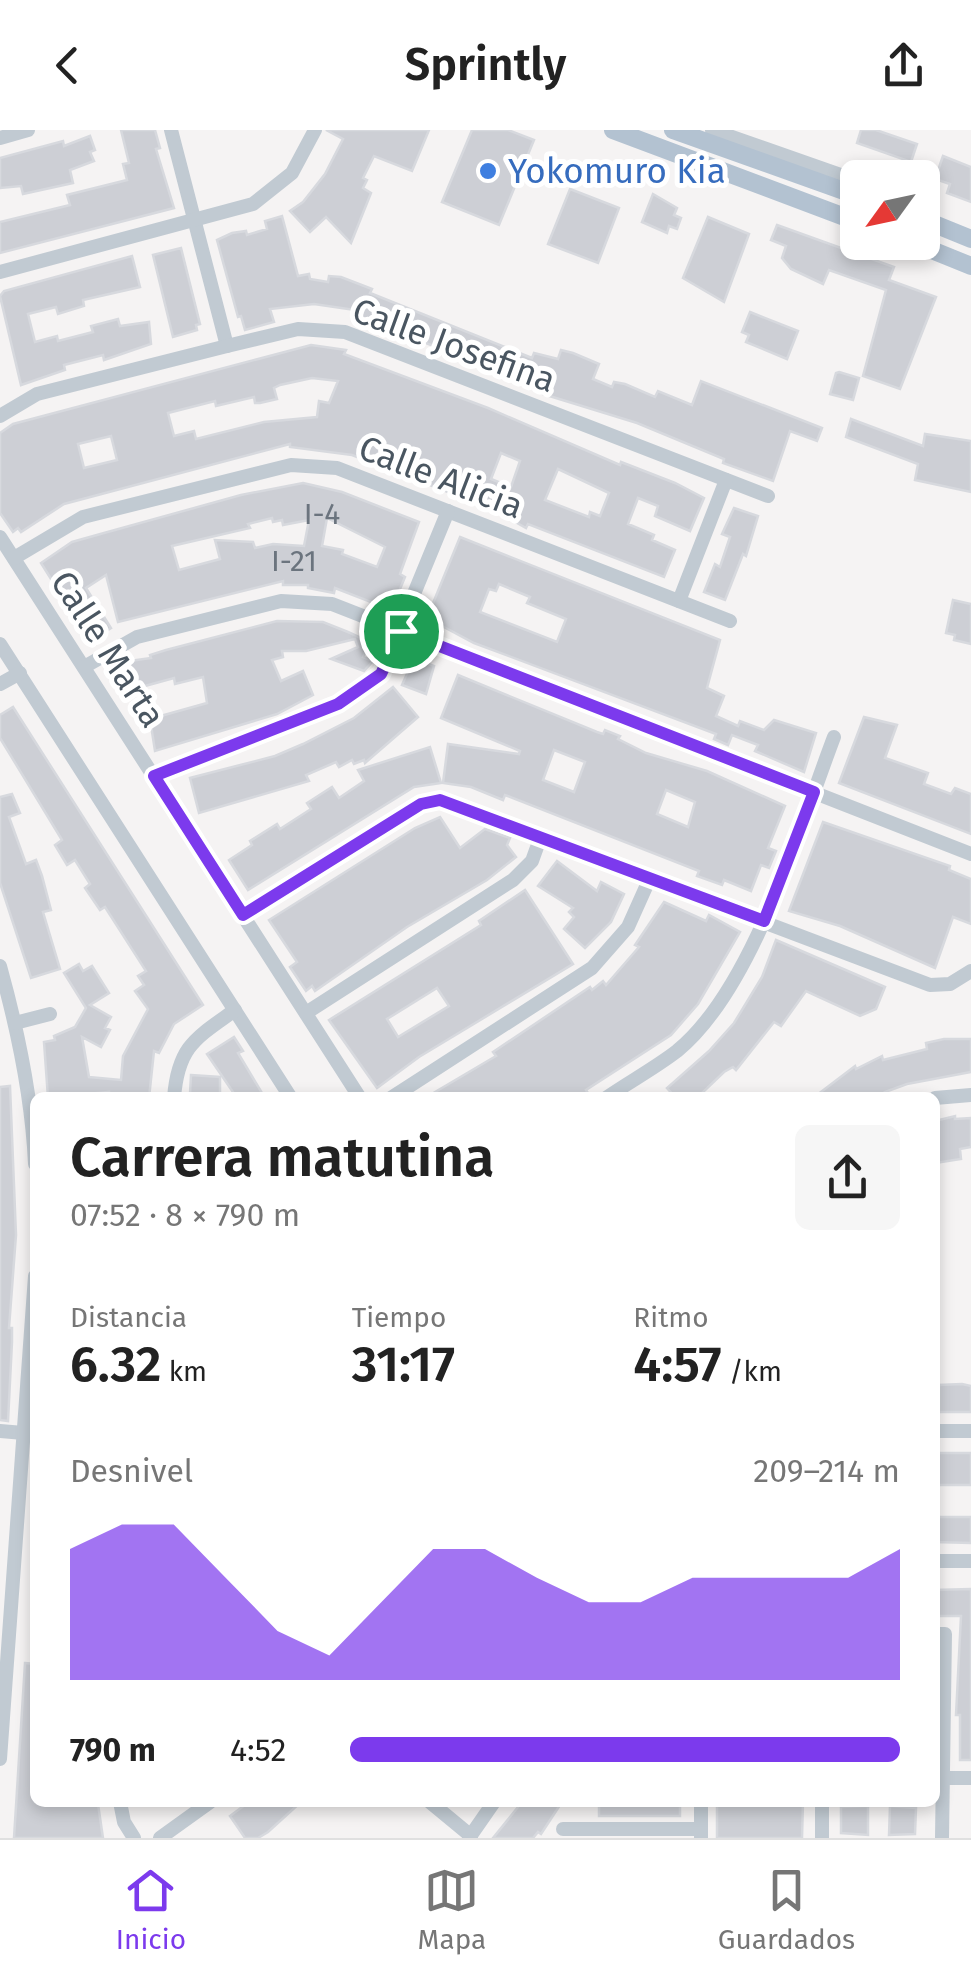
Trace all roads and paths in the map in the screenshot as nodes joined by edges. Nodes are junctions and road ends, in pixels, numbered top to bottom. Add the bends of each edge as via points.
1 (28, 130) edge
2 (171, 130) edge
3 (316, 130) edge
4 (612, 130) edge
5 (673, 130) edge
6 (712, 130) edge
7 (737, 134) edge
8 (0, 138) edge
9 (840, 173) edge
10 (840, 190) edge
11 (840, 215) edge
12 (196, 221) junction
13 (940, 226) edge
14 (971, 239) edge
15 (940, 253) edge
16 (971, 266) edge
17 (0, 272) edge
18 (227, 346) junction
19 (0, 416) edge
20 (726, 480) junction
21 (768, 496) dead end
22 (448, 511) junction
23 (0, 537) edge
24 (14, 558) junction
25 (679, 601) junction
26 (730, 620) dead end
27 (401, 631) junction
28 (0, 644) edge
29 (84, 667) junction
30 (20, 673) junction
31 (0, 684) edge
32 (834, 737) dead end
33 (154, 776) junction
34 (814, 792) junction
35 (541, 836) junction
36 (971, 854) edge
37 (650, 878) junction
38 (243, 915) junction
39 (764, 921) junction
40 (0, 966) edge
41 (971, 971) edge
42 (236, 1010) junction
43 (306, 1013) junction
44 (50, 1014) dead end
45 (16, 1023) junction
46 (174, 1092) edge
47 (288, 1092) edge
48 (356, 1092) edge
49 (400, 1092) edge
50 (615, 1092) edge
51 (971, 1095) edge
52 (940, 1098) edge
53 (30, 1109) edge
54 (940, 1430) edge
55 (0, 1431) edge
56 (971, 1431) edge
57 (30, 1434) edge
58 (940, 1561) edge
59 (971, 1561) edge
60 (940, 1634) edge
61 (940, 1754) edge
62 (0, 1758) edge
63 (940, 1778) edge
64 (971, 1778) edge
65 (940, 1798) edge
66 (121, 1807) edge
67 (203, 1807) edge
68 (436, 1807) edge
69 (491, 1807) edge
70 (701, 1807) edge
71 (822, 1807) edge
72 (562, 1828) dead end
73 (701, 1833) edge
74 (470, 1837) edge
75 (134, 1838) edge
76 (160, 1838) edge
77 (822, 1838) edge
78 (942, 1838) edge

1 - 8 street
2 - 12 street
3 - 12 street via 292,173 253,204
4 - 11 main road
5 - 10 main road
6 - 7 street
7 - 9 street
12 - 17 street
12 - 18 street
13 - 14 main road
15 - 16 main road
18 - 19 street, Calle Josefina via 37,394
18 - 20 street, Calle Josefina via 298,329 344,332
20 - 21 street, Calle Josefina
20 - 25 street
22 - 24 street, Calle Alicia via 337,468 291,465 83,517
22 - 25 street, Calle Alicia
22 - 27 street
23 - 24 street, Calle Marta
24 - 29 street, Calle Marta
25 - 26 street, Calle Alicia
27 - 29 street via 332,604 281,601 137,637
27 - 33 street via 381,674 338,704
27 - 34 street
28 - 30 street
29 - 33 street, Calle Marta
30 - 31 street
30 - 42 street
32 - 34 street
33 - 38 street, Calle Marta
34 - 36 street
34 - 39 street
35 - 37 street
35 - 38 street via 440,800 421,804
35 - 43 street via 532,861 513,880
37 - 39 street
37 - 49 street via 628,927 592,968
38 - 43 street, Calle Marta
39 - 41 street via 930,985 950,984
39 - 50 street via 732,985 679,1050
40 - 45 street
42 - 46 street via 189,1043 176,1069
42 - 47 street
43 - 48 street, Calle Marta
44 - 45 street
45 - 53 street
51 - 52 street
54 - 56 street
55 - 57 street
57 - 62 street
58 - 59 street
60 - 61 street
63 - 64 street
65 - 78 street
66 - 75 street
67 - 76 street
68 - 74 street
69 - 74 street
70 - 73 street
71 - 77 street
72 - 73 street

